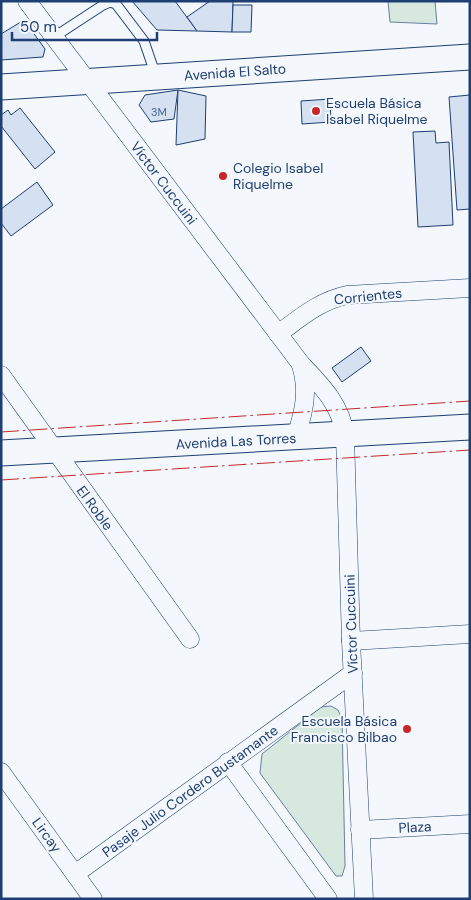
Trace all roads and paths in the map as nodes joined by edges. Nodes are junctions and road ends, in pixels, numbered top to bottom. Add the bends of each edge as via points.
1 (27, 1) edge
2 (54, 37) junction
3 (470, 57) edge
4 (156, 76) junction
5 (86, 81) junction
6 (1, 86) edge
7 (470, 288) edge
8 (278, 334) junction
9 (301, 364) junction
10 (1, 375) edge
11 (470, 427) edge
12 (345, 435) junction
13 (296, 437) junction
14 (54, 450) junction
15 (1, 453) edge
16 (470, 634) edge
17 (190, 640) dead end
18 (351, 641) junction
19 (353, 673) junction
20 (228, 762) junction
21 (1, 772) edge
22 (470, 824) edge
23 (360, 830) junction
24 (75, 874) junction
25 (93, 899) edge
26 (328, 899) edge
27 (364, 899) edge

1 - 2 street, Víctor Cuccuini
2 - 4 lane via 103,5 116,4 144,41
2 - 5 street, Víctor Cuccuini
3 - 4 street, Avenida El Salto
4 - 5 street, Avenida El Salto
5 - 6 street, Avenida El Salto
5 - 8 street, Víctor Cuccuini
7 - 8 street, Corrientes via 330,298
8 - 9 street, Víctor Cuccuini
9 - 12 street, Víctor Cuccuini via 333,400
9 - 13 street, Víctor Cuccuini via 306,398
10 - 14 street, El Roble
11 - 12 street, Avenida Las Torres
12 - 13 street, Avenida Las Torres
12 - 18 street, Víctor Cuccuini
13 - 14 street, Avenida Las Torres
14 - 15 street, Avenida Las Torres
14 - 17 street, El Roble
16 - 18 street
18 - 19 street, Víctor Cuccuini
19 - 20 street, Pasaje Julio Cordero Bustamante
19 - 23 street, Víctor Cuccuini
20 - 24 street, Pasaje Julio Cordero Bustamante
20 - 26 street
21 - 24 street, Lircay
22 - 23 street, Plaza
23 - 27 street, Víctor Cuccuini
24 - 25 street, Lircay

